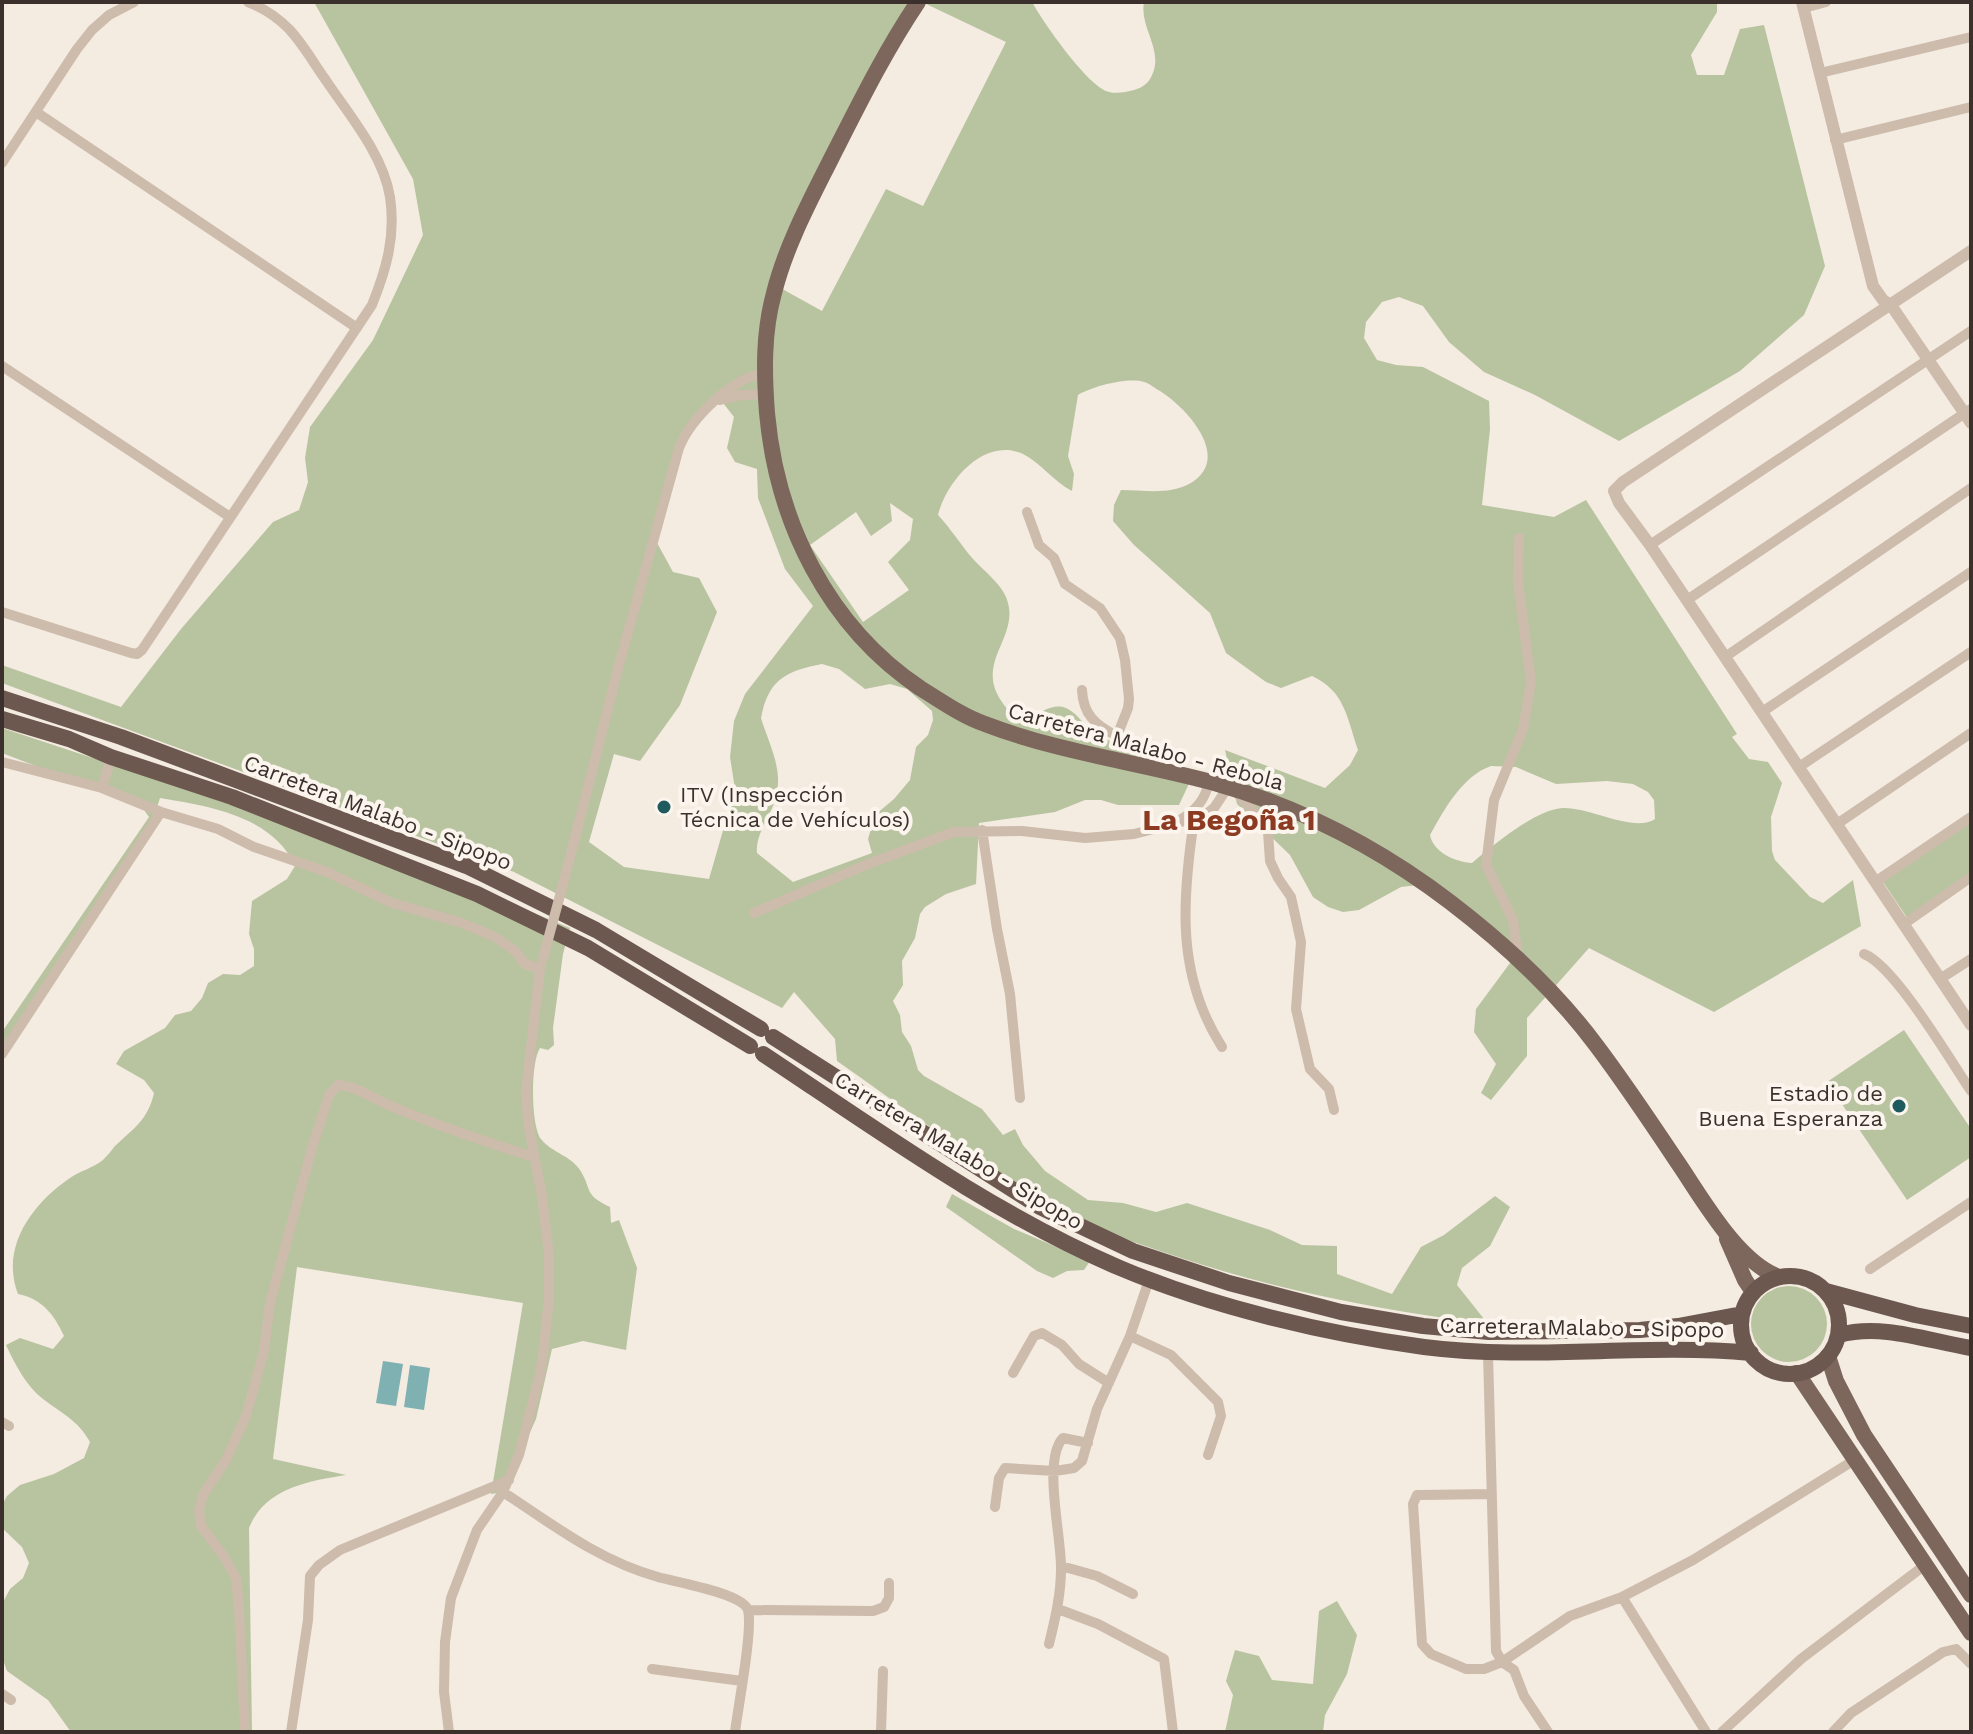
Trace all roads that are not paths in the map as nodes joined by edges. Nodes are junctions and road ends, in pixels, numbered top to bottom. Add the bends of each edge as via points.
1 (134, 2) edge
2 (248, 2) edge
3 (918, 2) edge
4 (1826, 2) edge
5 (1803, 5) edge
6 (1971, 37) edge
7 (1820, 73) junction
8 (1971, 107) edge
9 (36, 112) junction
10 (1835, 140) junction
11 (2, 163) edge
12 (1971, 251) edge
13 (1891, 305) junction
14 (357, 328) junction
15 (1971, 331) edge
16 (1929, 360) junction
17 (2, 366) edge
18 (763, 374) junction
19 (765, 394) junction
20 (719, 400) junction
21 (1969, 415) edge
22 (1971, 488) edge
23 (1027, 512) dead end
24 (230, 517) junction
25 (1519, 538) dead end
26 (1650, 545) junction
27 (1971, 572) edge
28 (1687, 600) junction
29 (2, 612) edge
30 (1971, 652) edge
31 (1725, 657) junction
32 (1082, 690) dead end
33 (2, 698) edge
34 (1762, 712) junction
35 (2, 719) edge
36 (1971, 733) edge
37 (1117, 736) junction
38 (111, 757) junction
39 (2, 762) edge
40 (1799, 767) junction
41 (1147, 769) junction
42 (1209, 782) junction
43 (102, 788) junction
44 (1231, 788) junction
45 (161, 812) junction
46 (1971, 817) edge
47 (1194, 820) junction
48 (1175, 823) junction
49 (1837, 824) junction
50 (982, 830) junction
51 (1971, 877) edge
52 (1875, 882) junction
53 (754, 913) dead end
54 (1904, 924) junction
55 (1864, 954) dead end
56 (1518, 958) junction
57 (1971, 959) edge
58 (541, 964) junction
59 (1940, 979) junction
60 (1971, 1025) edge
61 (1222, 1047) dead end
62 (2, 1054) edge
63 (1971, 1091) edge
64 (1020, 1098) dead end
65 (1334, 1110) dead end
66 (534, 1157) junction
67 (1971, 1202) edge
68 (1722, 1226) junction
69 (1870, 1269) dead end
70 (1779, 1277) junction
71 (1149, 1280) junction
72 (1826, 1291) junction
73 (1753, 1292) junction
74 (1742, 1314) junction
75 (1971, 1326) edge
76 (1839, 1335) junction
77 (1130, 1336) junction
78 (1971, 1348) edge
79 (1488, 1353) junction
80 (1751, 1353) junction
81 (1828, 1356) junction
82 (1013, 1373) dead end
83 (1797, 1373) junction
84 (1109, 1383) junction
85 (1088, 1443) junction
86 (1208, 1455) dead end
87 (1856, 1459) junction
88 (1055, 1471) junction
89 (509, 1480) junction
90 (503, 1492) junction
91 (1491, 1494) junction
92 (995, 1507) dead end
93 (1925, 1565) junction
94 (1061, 1566) junction
95 (889, 1583) dead end
96 (1133, 1594) dead end
97 (1971, 1595) edge
98 (1622, 1597) junction
99 (1058, 1609) junction
100 (748, 1610) junction
101 (1971, 1633) edge
102 (1049, 1644) dead end
103 (1502, 1662) junction
104 (1971, 1664) edge
105 (652, 1669) dead end
106 (883, 1671) dead end
107 (742, 1681) junction
108 (245, 1732) edge
109 (291, 1732) edge
110 (449, 1732) edge
111 (735, 1732) edge
112 (881, 1732) edge
113 (1173, 1732) edge
114 (1548, 1732) edge
115 (1706, 1732) edge
116 (1722, 1732) edge
117 (1833, 1732) edge

1 - 9 street via 92,30
2 - 14 street via 275,17 302,46 368,143 385,182 391,246 377,294
3 - 18 main road, Carretera Malabo - Rebola via 870,81 785,257 771,308
4 - 5 street
5 - 7 street
6 - 7 street
7 - 10 street
8 - 10 street
9 - 11 street
9 - 14 street
10 - 13 street via 1873,286
12 - 13 street
13 - 16 street
13 - 26 street via 1618,485 1616,497
14 - 24 street
15 - 16 street
16 - 21 street
16 - 26 street
17 - 24 street
18 - 19 main road, Carretera Malabo - Rebola
18 - 20 street via 743,378
19 - 20 street
19 - 41 main road, Carretera Malabo - Rebola via 782,498 804,553 835,606 892,669 981,723
20 - 58 street, bridge via 691,425 679,448
21 - 28 street
22 - 31 street
23 - 37 street via 1039,545 1054,558 1065,584 1100,608 1120,638 1129,699
24 - 29 street via 137,654
25 - 56 street via 1518,582 1531,682 1523,729 1494,800 1486,865 1513,920
26 - 28 street
27 - 34 street
28 - 31 street
30 - 40 street
31 - 34 street
32 - 37 street via 1087,714
33 - 74 highway, Carretera Malabo - Sipopo via 469,867 596,930 1040,1207 1133,1251 1341,1312 1423,1326 1489,1332 1640,1330
34 - 40 street
35 - 38 highway, Carretera Malabo - Sipopo
36 - 49 street
37 - 41 street via 1142,748
38 - 43 street
38 - 71 highway, Carretera Malabo - Sipopo via 232,797 477,894 588,948 1031,1226
39 - 43 street
40 - 49 street
41 - 42 main road, Carretera Malabo - Rebola
42 - 44 main road, Carretera Malabo - Rebola
42 - 48 street via 1196,809
43 - 45 street
44 - 47 street via 1210,812
44 - 56 main road, Carretera Malabo - Rebola via 1349,835 1427,884
44 - 65 street via 1263,822 1270,861 1291,897 1301,942 1296,1009 1310,1069 1329,1089
45 - 58 street via 218,829 392,903 475,928 506,944 525,964
45 - 62 street
46 - 52 street
47 - 48 street
47 - 61 street via 1185,942 1201,1010
48 - 50 street via 1134,834 1085,838
49 - 52 street
50 - 53 street via 954,832
50 - 64 street via 1010,994
51 - 54 street
52 - 54 street
54 - 59 street
55 - 63 street via 1893,976
56 - 68 main road, Carretera Malabo - Rebola via 1595,1044
57 - 59 street
58 - 66 street via 526,1091
59 - 60 street
66 - 89 street via 546,1226 549,1298 527,1435
66 - 108 street via 468,1137 347,1086 338,1085 329,1095 270,1303 264,1351 246,1416 199,1510 201,1526 236,1578
67 - 69 street
68 - 70 main road, Carretera Malabo - Rebola via 1759,1266
68 - 73 main road, Carretera Malabo - Rebola
70 - 72 highway via 1804,1278
70 - 73 highway
71 - 77 street
71 - 79 highway, Carretera Malabo - Sipopo via 1334,1332
72 - 75 highway
72 - 76 highway via 1836,1307
73 - 74 highway
74 - 80 highway via 1742,1334
76 - 78 highway via 1880,1331
76 - 81 highway
77 - 84 street
77 - 86 street via 1171,1355 1218,1402 1221,1416
79 - 80 highway, Carretera Malabo - Sipopo
79 - 91 street
80 - 83 highway via 1771,1370
81 - 83 highway
81 - 97 main road via 1864,1435
82 - 84 street via 1034,1336 1042,1333
83 - 87 main road
84 - 85 street
85 - 88 street via 1078,1465
85 - 88 street via 1061,1440
87 - 93 main road
87 - 98 street via 1693,1560
88 - 92 street via 1005,1468
88 - 94 street
89 - 90 street
89 - 109 street via 340,1550 319,1565 310,1576
90 - 100 street via 623,1566 723,1594
90 - 110 street via 477,1530 451,1598 444,1692
91 - 103 street via 1496,1651
91 - 103 street via 1414,1499 1419,1603 1426,1650 1473,1670
93 - 101 main road
93 - 116 street via 1801,1659
94 - 96 street
94 - 99 street
95 - 100 street via 884,1607 873,1611
98 - 103 street via 1570,1616
98 - 115 street
99 - 102 street
99 - 113 street via 1164,1659
100 - 107 street
103 - 114 street via 1514,1670
104 - 117 street via 1956,1649 1943,1652 1851,1713
105 - 107 street
106 - 112 street
107 - 111 street

